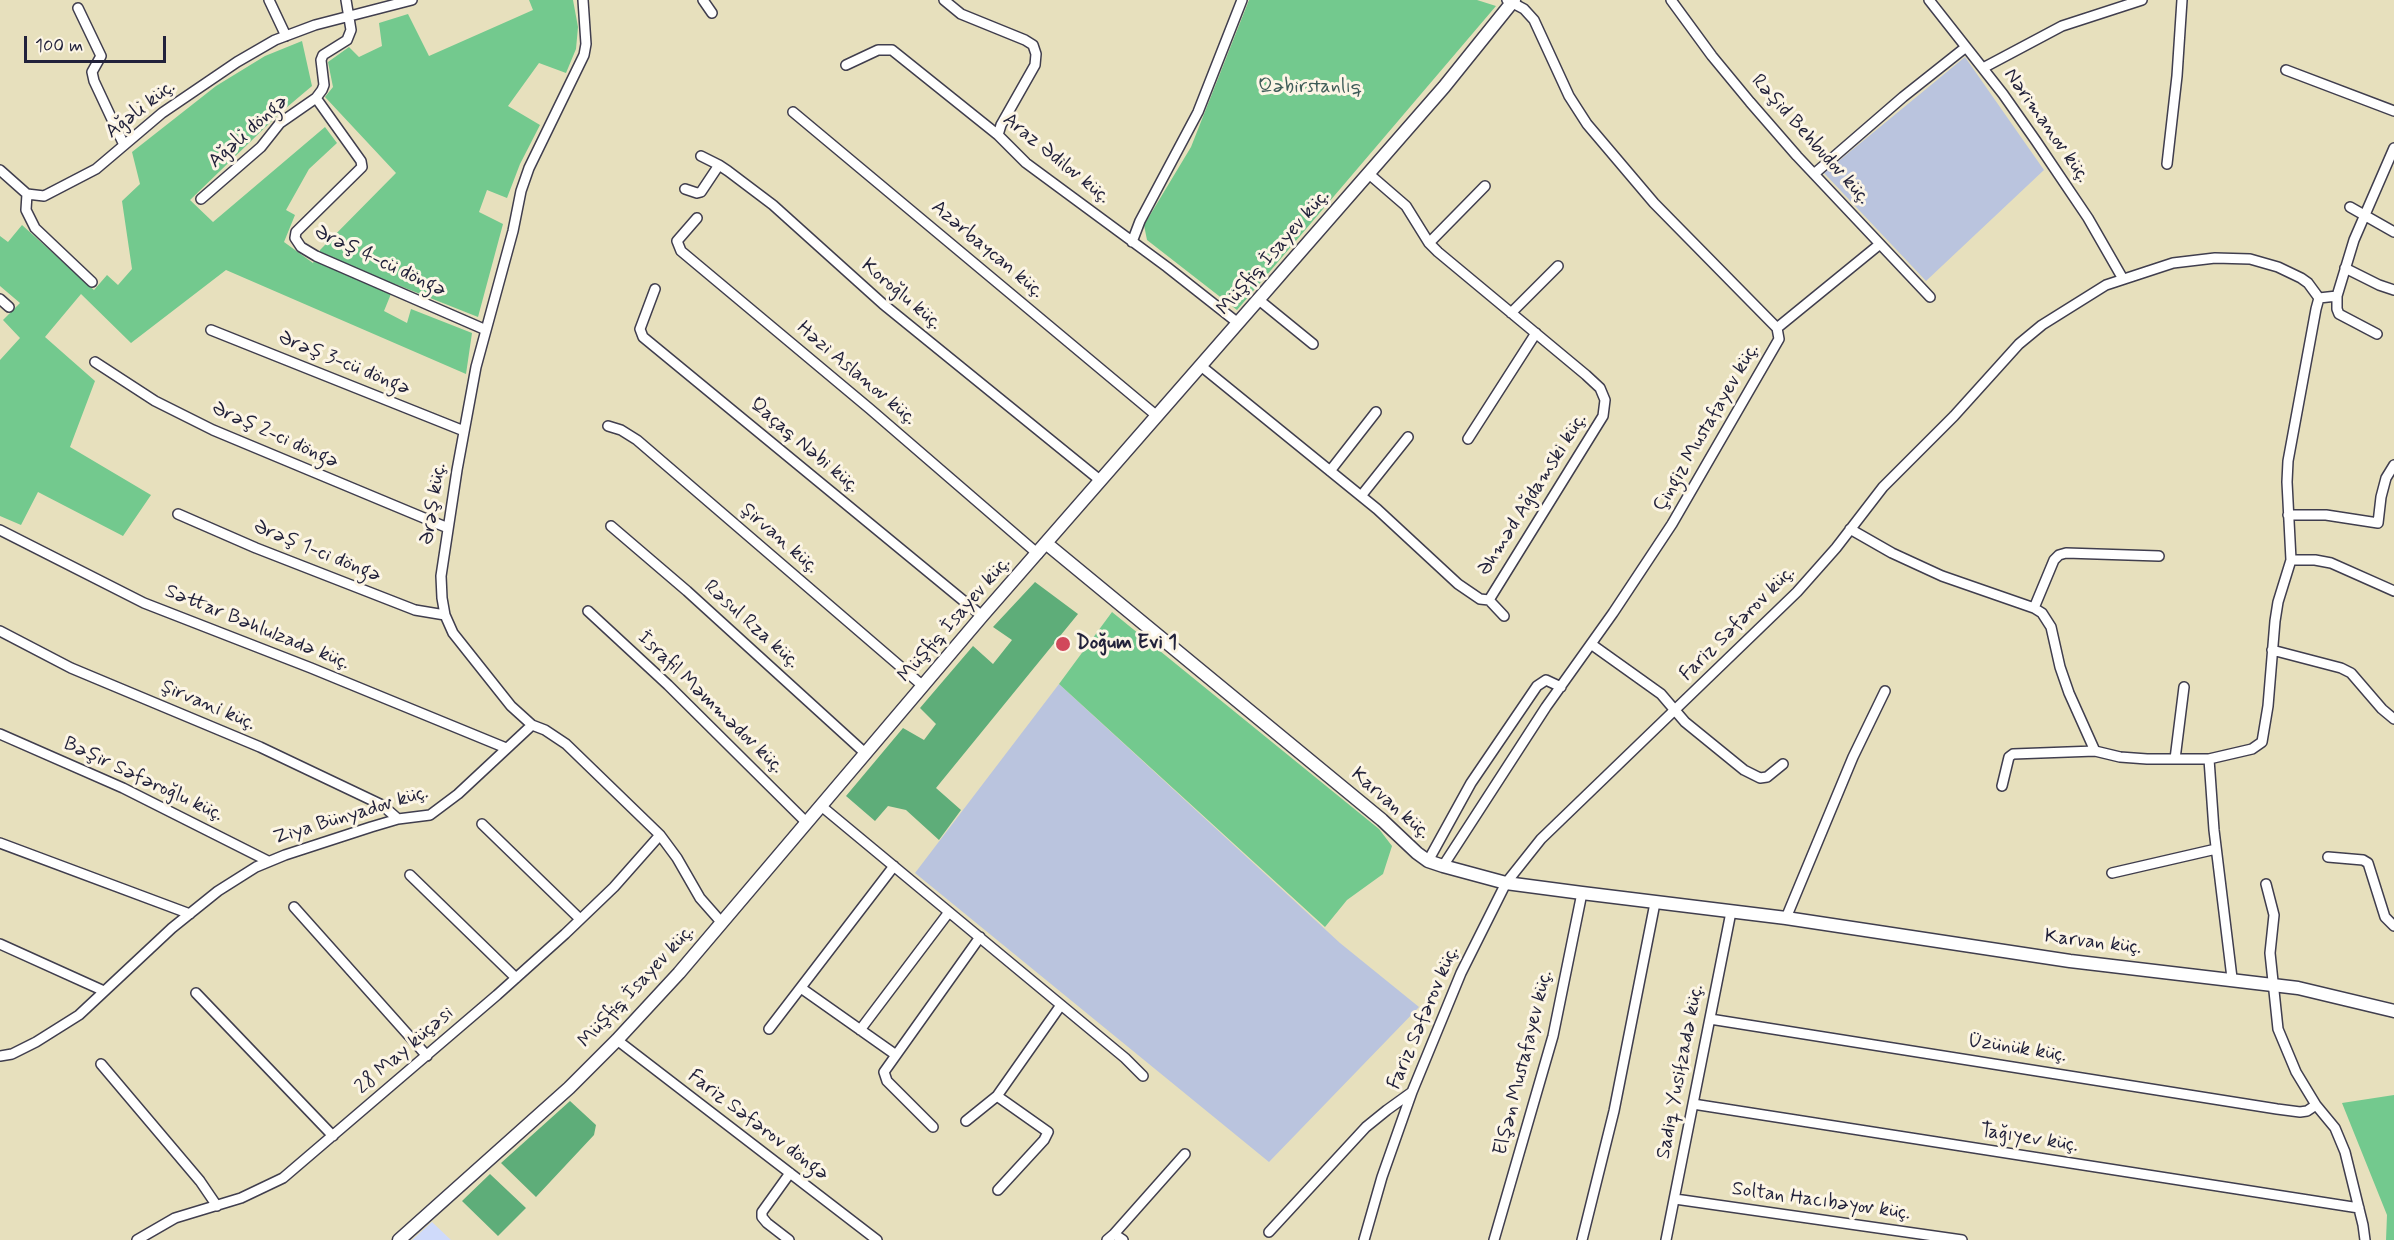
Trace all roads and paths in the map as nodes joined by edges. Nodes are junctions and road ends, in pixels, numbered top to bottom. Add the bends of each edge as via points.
1 (269, 0) edge
2 (346, 0) edge
3 (412, 0) edge
4 (583, 0) edge
5 (703, 0) edge
6 (944, 0) edge
7 (1242, 0) edge
8 (1671, 0) edge
9 (1929, 0) edge
10 (2142, 0) edge
11 (2182, 0) edge
12 (1512, 1) edge
13 (78, 8) dead end
14 (712, 13) dead end
15 (349, 16) junction
16 (286, 36) junction
17 (1966, 47) junction
18 (846, 65) dead end
19 (1983, 68) junction
20 (2286, 70) dead end
21 (316, 98) junction
22 (2394, 111) edge
23 (793, 112) dead end
24 (998, 135) junction
25 (124, 145) junction
26 (2394, 148) edge
27 (701, 156) dead end
28 (2167, 164) dead end
29 (719, 165) junction
30 (0, 170) edge
31 (1369, 174) junction
32 (1814, 174) junction
33 (1485, 186) dead end
34 (685, 189) dead end
35 (27, 194) junction
36 (201, 199) dead end
37 (2350, 207) dead end
38 (2365, 215) junction
39 (697, 218) dead end
40 (2394, 232) edge
41 (1132, 242) junction
42 (1429, 243) junction
43 (1880, 244) junction
44 (1558, 266) dead end
45 (2345, 268) junction
46 (2123, 279) junction
47 (92, 282) dead end
48 (655, 289) dead end
49 (2394, 290) edge
50 (2337, 296) junction
51 (1930, 297) dead end
52 (0, 298) edge
53 (2319, 298) junction
54 (1259, 300) junction
55 (9, 307) dead end
56 (1511, 313) junction
57 (1238, 323) junction
58 (1777, 328) junction
59 (211, 330) dead end
60 (486, 330) junction
61 (1536, 333) junction
62 (2377, 334) dead end
63 (1313, 344) dead end
64 (95, 362) dead end
65 (1201, 366) junction
66 (1376, 412) dead end
67 (1158, 416) junction
68 (609, 426) dead end
69 (464, 431) junction
70 (1408, 437) dead end
71 (1468, 439) dead end
72 (2394, 465) edge
73 (1330, 471) junction
74 (1101, 481) junction
75 (1361, 496) junction
76 (178, 514) dead end
77 (2288, 515) junction
78 (611, 526) dead end
79 (448, 528) junction
80 (1850, 529) junction
81 (0, 530) edge
82 (1047, 544) junction
83 (1038, 554) junction
84 (2159, 556) dead end
85 (2291, 560) junction
86 (2394, 591) edge
87 (1489, 600) junction
88 (2034, 608) junction
89 (588, 611) dead end
90 (445, 615) junction
91 (982, 616) junction
92 (1504, 616) dead end
93 (0, 631) edge
94 (1591, 644) junction
95 (2272, 650) junction
96 (923, 686) junction
97 (1561, 687) junction
98 (2184, 687) dead end
99 (1885, 691) dead end
100 (1675, 710) junction
101 (2394, 719) edge
102 (532, 725) junction
103 (0, 734) edge
104 (506, 748) junction
105 (2095, 751) junction
106 (865, 753) junction
107 (2175, 759) junction
108 (2209, 759) junction
109 (1783, 764) dead end
110 (2002, 786) dead end
111 (820, 805) junction
112 (398, 819) junction
113 (806, 822) junction
114 (482, 824) dead end
115 (660, 835) junction
116 (0, 843) edge
117 (2216, 849) junction
118 (2328, 857) dead end
119 (268, 861) junction
120 (1428, 861) junction
121 (894, 866) junction
122 (1443, 866) junction
123 (2112, 873) dead end
124 (410, 875) dead end
125 (1506, 883) junction
126 (2266, 884) dead end
127 (1582, 893) junction
128 (1655, 903) junction
129 (294, 907) dead end
130 (949, 912) junction
131 (1731, 912) junction
132 (190, 914) junction
133 (1786, 918) junction
134 (580, 919) junction
135 (722, 923) junction
136 (2394, 926) edge
137 (980, 937) junction
138 (0, 944) edge
139 (516, 978) junction
140 (2232, 978) junction
141 (2274, 984) junction
142 (801, 988) junction
143 (104, 991) junction
144 (196, 993) dead end
145 (1061, 1005) junction
146 (2394, 1011) edge
147 (1710, 1019) junction
148 (769, 1029) dead end
149 (860, 1030) junction
150 (617, 1040) junction
151 (896, 1055) junction
152 (0, 1056) edge
153 (426, 1056) junction
154 (101, 1064) dead end
155 (1143, 1076) dead end
156 (1412, 1092) junction
157 (997, 1096) junction
158 (1693, 1104) junction
159 (2316, 1105) junction
160 (966, 1121) dead end
161 (933, 1127) dead end
162 (333, 1137) junction
163 (1185, 1154) dead end
164 (790, 1173) junction
165 (998, 1190) dead end
166 (1675, 1199) junction
167 (217, 1206) junction
168 (2359, 1208) junction
169 (1269, 1232) dead end
170 (1110, 1237) edge
171 (137, 1240) edge
172 (399, 1240) edge
173 (789, 1240) edge
174 (877, 1240) edge
175 (1124, 1240) edge
176 (1364, 1240) edge
177 (1494, 1240) edge
178 (1582, 1240) edge
179 (1666, 1240) edge
180 (1962, 1240) edge
181 (2365, 1240) edge

1 - 16 street
2 - 15 street, Ağəli döngə
3 - 15 street, Ağəli küç.
4 - 60 street, Ərəş küç. via 584,55 529,168
5 - 14 street
6 - 24 street via 961,14 1033,45 1035,65
7 - 41 street via 1198,112
8 - 32 street, Rəşid Behbudov küç. via 1718,63
9 - 17 street, Nərimanov küç.
10 - 19 street via 2062,26
11 - 28 street
12 - 31 street, Müşfiq İsayev küç.
12 - 58 street, Çingiz Mustafayev küç. via 1534,20 1569,96 1587,124 1654,203
13 - 25 street via 101,56 93,72 94,81
15 - 16 street, Ağəli küç.
15 - 21 street, Ağəli döngə via 351,30 347,40 321,60 324,85
16 - 25 street, Ağəli küç. via 237,62 149,122
17 - 19 street, Nərimanov küç.
17 - 32 street
18 - 24 street, Araz Ədilov küç. via 878,50 892,50
19 - 46 street, Nərimanov küç. via 2088,218
20 - 22 street
21 - 36 street, Ağəli döngə via 280,123 261,147
21 - 60 street, Ərəş 4-cü döngə via 362,167 296,232 301,247
23 - 67 street, Azərbaycan küç.
24 - 41 street, Araz Ədilov küç. via 1026,164
25 - 35 street, Ağəli küç. via 77,181 44,196
26 - 38 street
27 - 29 street, Koroğlu küç.
29 - 34 street via 701,192
29 - 74 street, Koroğlu küç. via 773,205 883,304
30 - 35 street
31 - 42 street, Əhməd Ağdamski küç. via 1406,206
31 - 54 street, Müşfiq İsayev küç.
32 - 43 street, Rəşid Behbudov küç.
33 - 42 street
35 - 47 street via 26,210 35,228
37 - 38 street
38 - 40 street
38 - 45 street
39 - 83 street, Həzi Aslanov küç. via 677,241 681,250
41 - 57 street, Araz Ədilov küç.
42 - 56 street, Əhməd Ağdamski küç.
43 - 51 street, Rəşid Behbudov küç.
43 - 58 street
44 - 56 street
45 - 49 street
45 - 50 street
46 - 53 street, Fariz Səfərov küç. via 2173,263 2233,257 2268,264 2301,278
46 - 80 street, Fariz Səfərov küç. via 2081,300 2019,344 1883,487
48 - 91 street, Qaçaq Nəbi küç. via 640,329 643,337
50 - 53 street
50 - 62 street via 2339,314
52 - 55 street
53 - 77 street via 2288,461
54 - 57 street, Müşfiq İsayev küç.
54 - 63 street
56 - 61 street, Əhməd Ağdamski küç.
57 - 65 street, Müşfiq İsayev küç.
58 - 94 street, Çingiz Mustafayev küç. via 1777,346 1703,473
59 - 69 street, Ərəş 3-cü döngə
60 - 69 street, Ərəş küç.
61 - 71 street
61 - 87 street, Əhməd Ağdamski küç. via 1600,388 1605,400 1603,416
64 - 79 street, Ərəş 2-ci döngə via 155,401 213,429
65 - 67 street, Müşfiq İsayev küç.
65 - 73 street, Əhməd Ağdamski küç.
66 - 73 street
67 - 74 street, Müşfiq İsayev küç.
68 - 96 street, Şirvan küç. via 637,440
69 - 79 street, Ərəş küç.
70 - 75 street
72 - 77 street via 2386,478 2378,523 2326,515
73 - 75 street, Əhməd Ağdamski küç.
74 - 82 street, Müşfiq İsayev küç.
75 - 87 street, Əhməd Ağdamski küç. via 1458,584 1480,599
76 - 90 street, Ərəş 1-ci döngə via 415,610
77 - 85 street
78 - 106 street, Rəsul Rza küç.
79 - 90 street, Ərəş küç. via 441,576
80 - 88 street via 1942,576
80 - 100 street, Fariz Səfərov küç. via 1797,592
81 - 104 street, Səttar Bəhlulzadə küç. via 144,603
82 - 83 street, Müşfiq İsayev küç.
82 - 120 street, Karvan küç.
83 - 91 street, Müşfiq İsayev küç.
84 - 88 street via 2059,555
85 - 86 street via 2331,563
85 - 95 street via 2278,602
87 - 92 street
88 - 105 street via 2051,627 2066,684
89 - 113 street, İsrafil Məmmədov küç.
90 - 102 street, Ərəş küç. via 463,648
91 - 96 street, Müşfiq İsayev küç.
93 - 112 street, Şirvani küç. via 71,668 382,805
94 - 97 street, Çingiz Mustafayev küç.
94 - 100 street via 1661,694
95 - 101 street via 2351,673
95 - 108 street via 2262,742 2252,749
96 - 106 street, Müşfiq İsayev küç.
97 - 120 street via 1546,680 1537,686 1471,783
97 - 122 street, Çingiz Mustafayev küç.
98 - 107 street
99 - 133 street
100 - 109 street via 1744,770 1767,777
100 - 125 street, Fariz Səfərov küç. via 1541,839
102 - 104 street, Ziya Bünyadov küç.
102 - 115 street, Ərəş küç. via 566,744
103 - 119 street, Bəşir Səfəroğlu küç. via 123,788
104 - 112 street, Ziya Bünyadov küç. via 440,809 419,818
105 - 107 street via 2120,757
105 - 110 street via 2013,754
106 - 111 street, Müşfiq İsayev küç.
107 - 108 street
108 - 117 street
111 - 113 street, Müşfiq İsayev küç.
111 - 121 street
112 - 119 street, Ziya Bünyadov küç.
113 - 135 street, Müşfiq İsayev küç.
114 - 134 street
115 - 134 street, 28 May küçəsi
115 - 135 street, Ərəş küç. via 700,898
116 - 132 street
117 - 123 street
117 - 140 street
118 - 136 street via 2368,863 2385,917
119 - 132 street, Ziya Bünyadov küç. via 218,891
120 - 122 street, Karvan küç.
121 - 130 street
121 - 142 street
122 - 125 street, Karvan küç.
124 - 139 street
125 - 127 street, Karvan küç.
125 - 156 street, Fariz Səfərov küç. via 1461,973
126 - 141 street via 2274,915 2270,945
127 - 128 street, Karvan küç.
127 - 177 street, Elşən Mustafayev küç. via 1550,1046
128 - 131 street, Karvan küç.
128 - 178 street via 1614,1111
129 - 153 street
130 - 137 street
130 - 149 street
131 - 133 street, Karvan küç.
131 - 147 street, Sadiq Yusifzadə küç.
132 - 143 street, Ziya Bünyadov küç.
133 - 140 street, Karvan küç. via 2070,961
134 - 139 street, 28 May küçəsi
135 - 150 street, Müşfiq İsayev küç.
137 - 145 street
137 - 151 street
138 - 143 street
139 - 153 street, 28 May küçəsi
140 - 141 street, Karvan küç.
141 - 146 street, Karvan küç.
141 - 159 street via 2278,1029 2296,1072
142 - 148 street
142 - 149 street
143 - 152 street, Ziya Bünyadov küç. via 60,1028 12,1054
144 - 162 street
145 - 155 street
145 - 157 street
147 - 158 street, Sadiq Yusifzadə küç.
147 - 159 street, Üzünük küç. via 2277,1109 2300,1112
149 - 151 street
150 - 164 street, Fariz Səfərov döngə
150 - 172 street, Müşfiq İsayev küç.
151 - 161 street via 884,1075 887,1081
153 - 162 street, 28 May küçəsi
154 - 167 street
156 - 169 street via 1366,1127
156 - 176 street, Fariz Səfərov küç.
157 - 160 street
157 - 165 street via 1048,1132
158 - 166 street, Sadiq Yusifzadə küç.
158 - 168 street, Tağıyev küç.
159 - 168 street via 2335,1128
162 - 167 street, 28 May küçəsi via 283,1178
163 - 170 street
164 - 173 street via 762,1212 767,1223
164 - 174 street, Fariz Səfərov döngə
166 - 179 street, Sadiq Yusifzadə küç.
166 - 180 street, Soltan Hacıbəyov küç.
167 - 171 street, 28 May küçəsi via 175,1218
168 - 181 street
170 - 175 street

